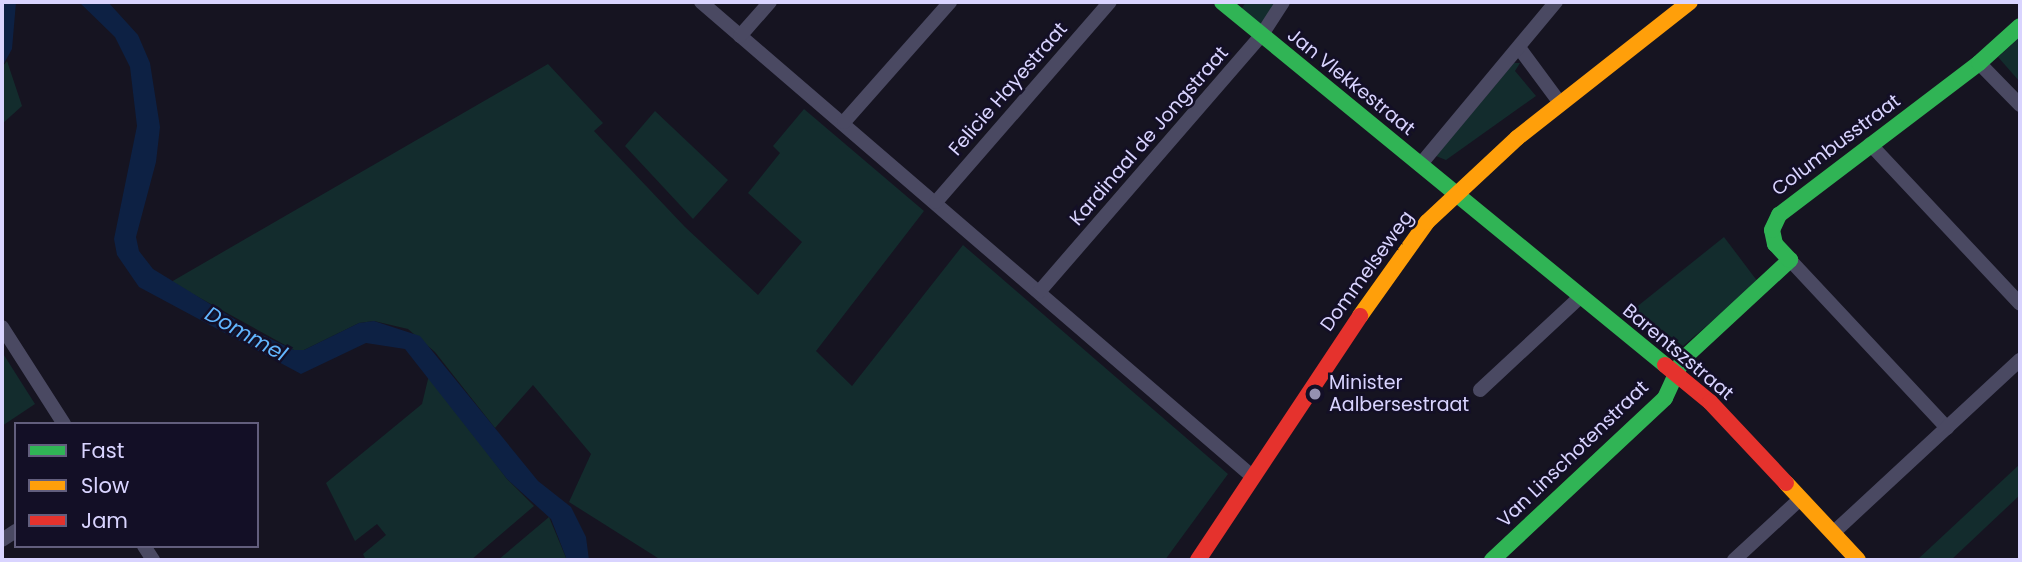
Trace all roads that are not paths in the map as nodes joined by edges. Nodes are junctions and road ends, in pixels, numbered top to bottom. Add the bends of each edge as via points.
1 (701, 2) edge
2 (770, 2) edge
3 (950, 2) edge
4 (1110, 2) edge
5 (1283, 2) edge
6 (1556, 2) edge
7 (1690, 2) edge
8 (1227, 3) edge
9 (2020, 26) edge
10 (740, 36) junction
11 (1261, 36) junction
12 (1520, 49) junction
13 (1979, 63) junction
14 (1560, 103) junction
15 (2020, 106) edge
16 (844, 122) junction
17 (1870, 144) junction
18 (1420, 165) junction
19 (1456, 192) junction
20 (936, 202) junction
21 (1790, 260) junction
22 (1039, 292) junction
23 (1579, 298) junction
24 (2020, 304) edge
25 (2, 327) edge
26 (2020, 360) edge
27 (1676, 374) junction
28 (1480, 390) dead end
29 (63, 422) edge
30 (1947, 428) junction
31 (1253, 477) junction
32 (1800, 499) junction
33 (1833, 533) junction
34 (1198, 560) edge
35 (1492, 560) edge
36 (1734, 560) edge
37 (1858, 560) edge

1 - 10 street
2 - 10 street
3 - 16 street
4 - 20 street, Felicie Hayestraat
5 - 11 street, Kardinaal de Jongstraat
6 - 12 street
7 - 14 street, Dommelseweg
8 - 11 street, Jan Vlekkestraat
9 - 13 street, Columbusstraat
10 - 16 street
11 - 18 street, Jan Vlekkestraat
11 - 22 street, Kardinaal de Jongstraat
12 - 14 street
12 - 18 street
13 - 15 street
13 - 17 street, Columbusstraat
14 - 19 street, Dommelseweg
16 - 20 street
17 - 21 street, Columbusstraat via 1779,215 1772,230 1775,244
17 - 24 street
18 - 19 street, Jan Vlekkestraat
19 - 23 street, Barentszstraat
19 - 31 street, Dommelseweg via 1396,260
20 - 22 street
21 - 27 street via 1683,359
21 - 30 street
22 - 31 street
23 - 27 street, Barentszstraat
23 - 28 street
25 - 29 street
26 - 30 street
27 - 32 street, Barentszstraat via 1710,402
27 - 35 street, Van Linschotenstraat via 1665,398
30 - 33 street
31 - 34 street, Dommelseweg
32 - 33 street, Barentszstraat
32 - 36 street
33 - 37 street, Barentszstraat

